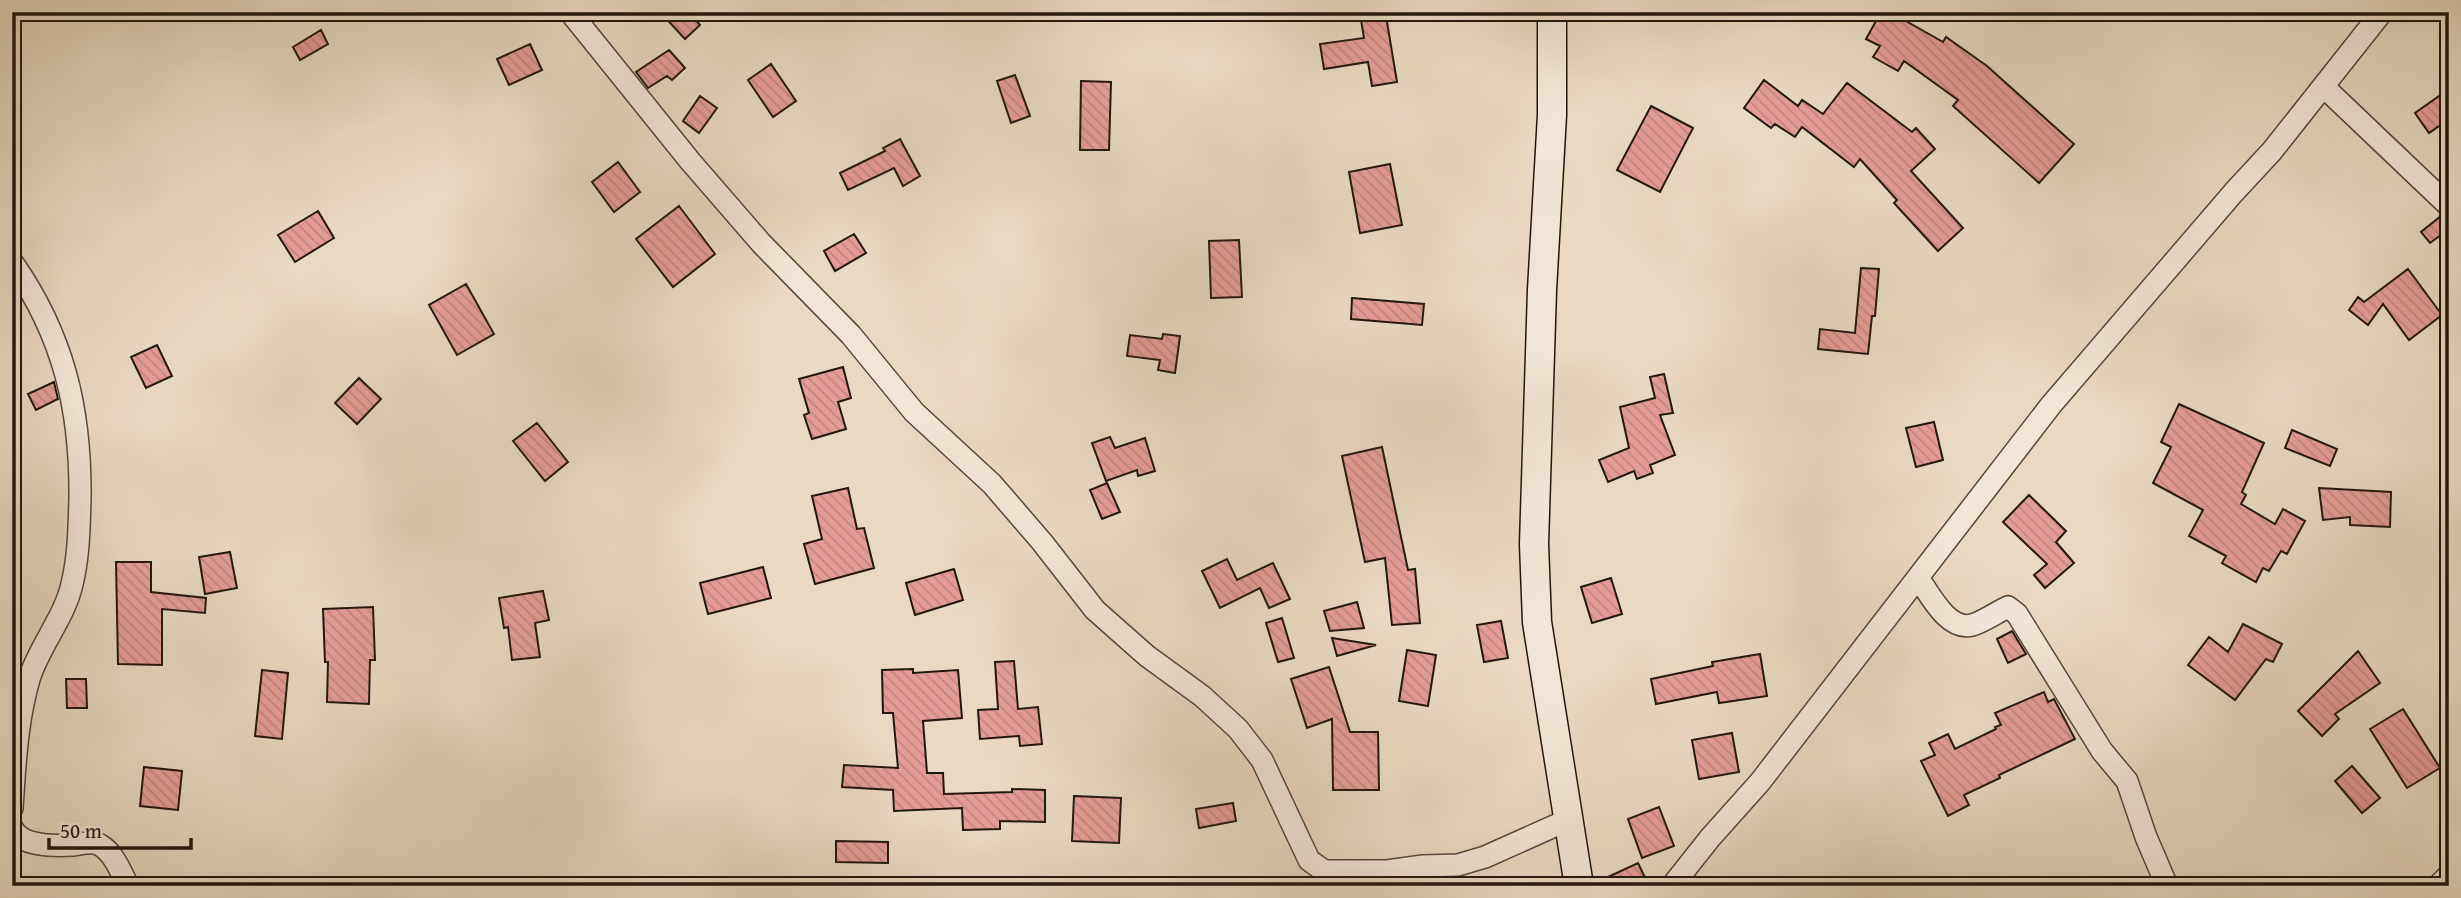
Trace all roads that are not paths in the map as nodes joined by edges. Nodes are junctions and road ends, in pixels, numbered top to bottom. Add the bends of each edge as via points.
1 (570, 12) edge
2 (1552, 12) edge
3 (2382, 12) edge
4 (2324, 87) junction
5 (2449, 206) edge
6 (12, 262) edge
7 (1919, 579) junction
8 (12, 808) edge
9 (1570, 820) junction
10 (12, 828) edge
11 (2449, 875) edge
12 (128, 886) edge
13 (1579, 886) edge
14 (1672, 886) edge
15 (2167, 886) edge
16 (2438, 886) edge

1 - 9 street via 761,243 851,335 914,412 992,484 1095,610 1238,729 1262,760 1310,860 1324,870 1387,872 1458,865
2 - 9 main road via 1534,544 1537,622
3 - 4 street
4 - 5 street
4 - 7 street via 2051,405
6 - 8 street via 48,321 63,359 75,405 80,469 77,563 72,587 30,675
7 - 14 street
7 - 15 street via 1955,623 1971,625 2008,607 2017,614 2102,751 2127,781
9 - 13 main road
10 - 12 street via 23,840 44,845 96,842 114,859
11 - 16 street

